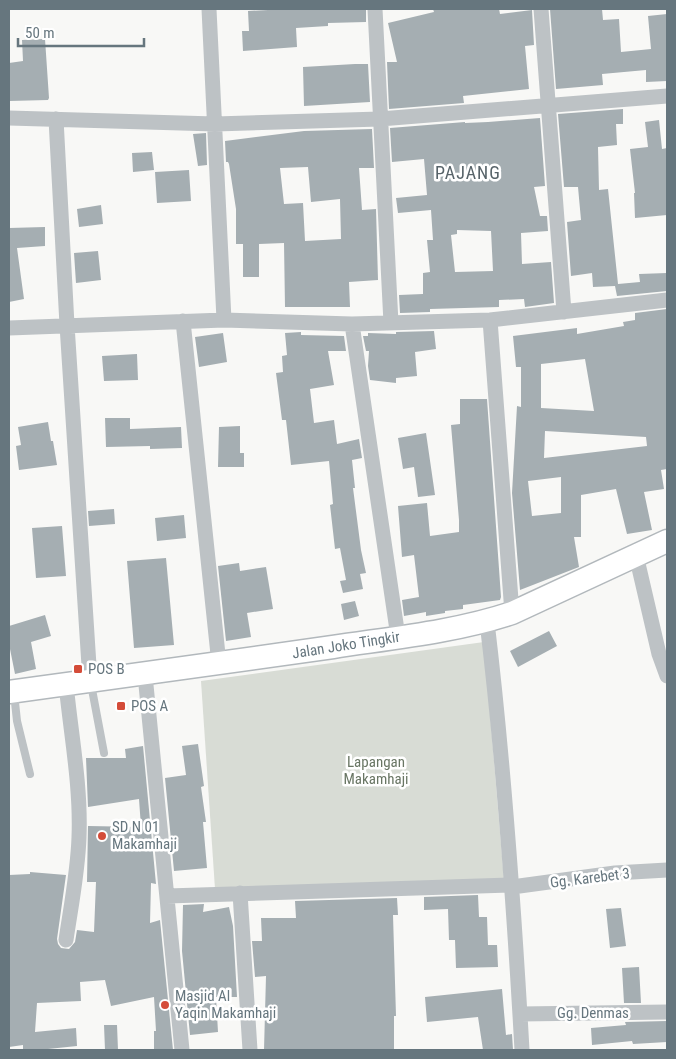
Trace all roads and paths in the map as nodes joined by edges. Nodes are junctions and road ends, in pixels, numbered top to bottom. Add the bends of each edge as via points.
1 (209, 9) edge
2 (375, 9) edge
3 (541, 9) edge
4 (667, 96) edge
5 (547, 105) junction
6 (9, 118) edge
7 (56, 119) junction
8 (380, 119) junction
9 (215, 124) junction
10 (667, 300) edge
11 (564, 312) junction
12 (224, 320) junction
13 (490, 320) junction
14 (183, 321) junction
15 (391, 323) junction
16 (352, 324) junction
17 (67, 326) junction
18 (9, 328) edge
19 (667, 541) edge
20 (636, 556) junction
21 (512, 614) junction
22 (487, 622) junction
23 (398, 637) junction
24 (219, 664) junction
25 (145, 675) junction
26 (667, 676) edge
27 (90, 681) junction
28 (66, 684) junction
29 (11, 692) edge
30 (104, 753) dead end
31 (30, 774) dead end
32 (667, 870) edge
33 (512, 886) junction
34 (240, 893) junction
35 (167, 896) junction
36 (66, 940) dead end
37 (667, 1012) edge
38 (520, 1014) junction
39 (182, 1050) edge
40 (250, 1050) edge
41 (522, 1050) edge

1 - 9 street
2 - 8 street
3 - 5 street
4 - 5 street
5 - 8 street
5 - 11 street
6 - 7 street
7 - 9 street
7 - 17 street
8 - 9 street
8 - 15 street
9 - 12 street
10 - 11 street
11 - 13 street
12 - 14 street
12 - 16 street
13 - 15 street
13 - 21 street
14 - 17 street
14 - 24 street
15 - 16 street
16 - 23 street
17 - 18 street
17 - 27 street
19 - 20 main road, Jalan Joko Tingkir
20 - 21 main road, Jalan Joko Tingkir
20 - 26 street
21 - 22 main road, Jalan Joko Tingkir
22 - 23 main road, Jalan Joko Tingkir
22 - 33 street
23 - 24 main road, Jalan Joko Tingkir
24 - 25 main road, Jalan Joko Tingkir
25 - 27 main road, Jalan Joko Tingkir
25 - 35 street
27 - 28 main road, Jalan Joko Tingkir
27 - 30 lane
28 - 29 main road, Jalan Joko Tingkir
28 - 36 street via 79,837
29 - 31 lane
32 - 33 street, Gg. Karebet 3 via 615,872
33 - 34 street, Gg. Karebet 3
33 - 38 street
34 - 35 street, Gg. Karebet 3
34 - 40 street
35 - 39 street
37 - 38 street, Gg. Denmas
38 - 41 street

